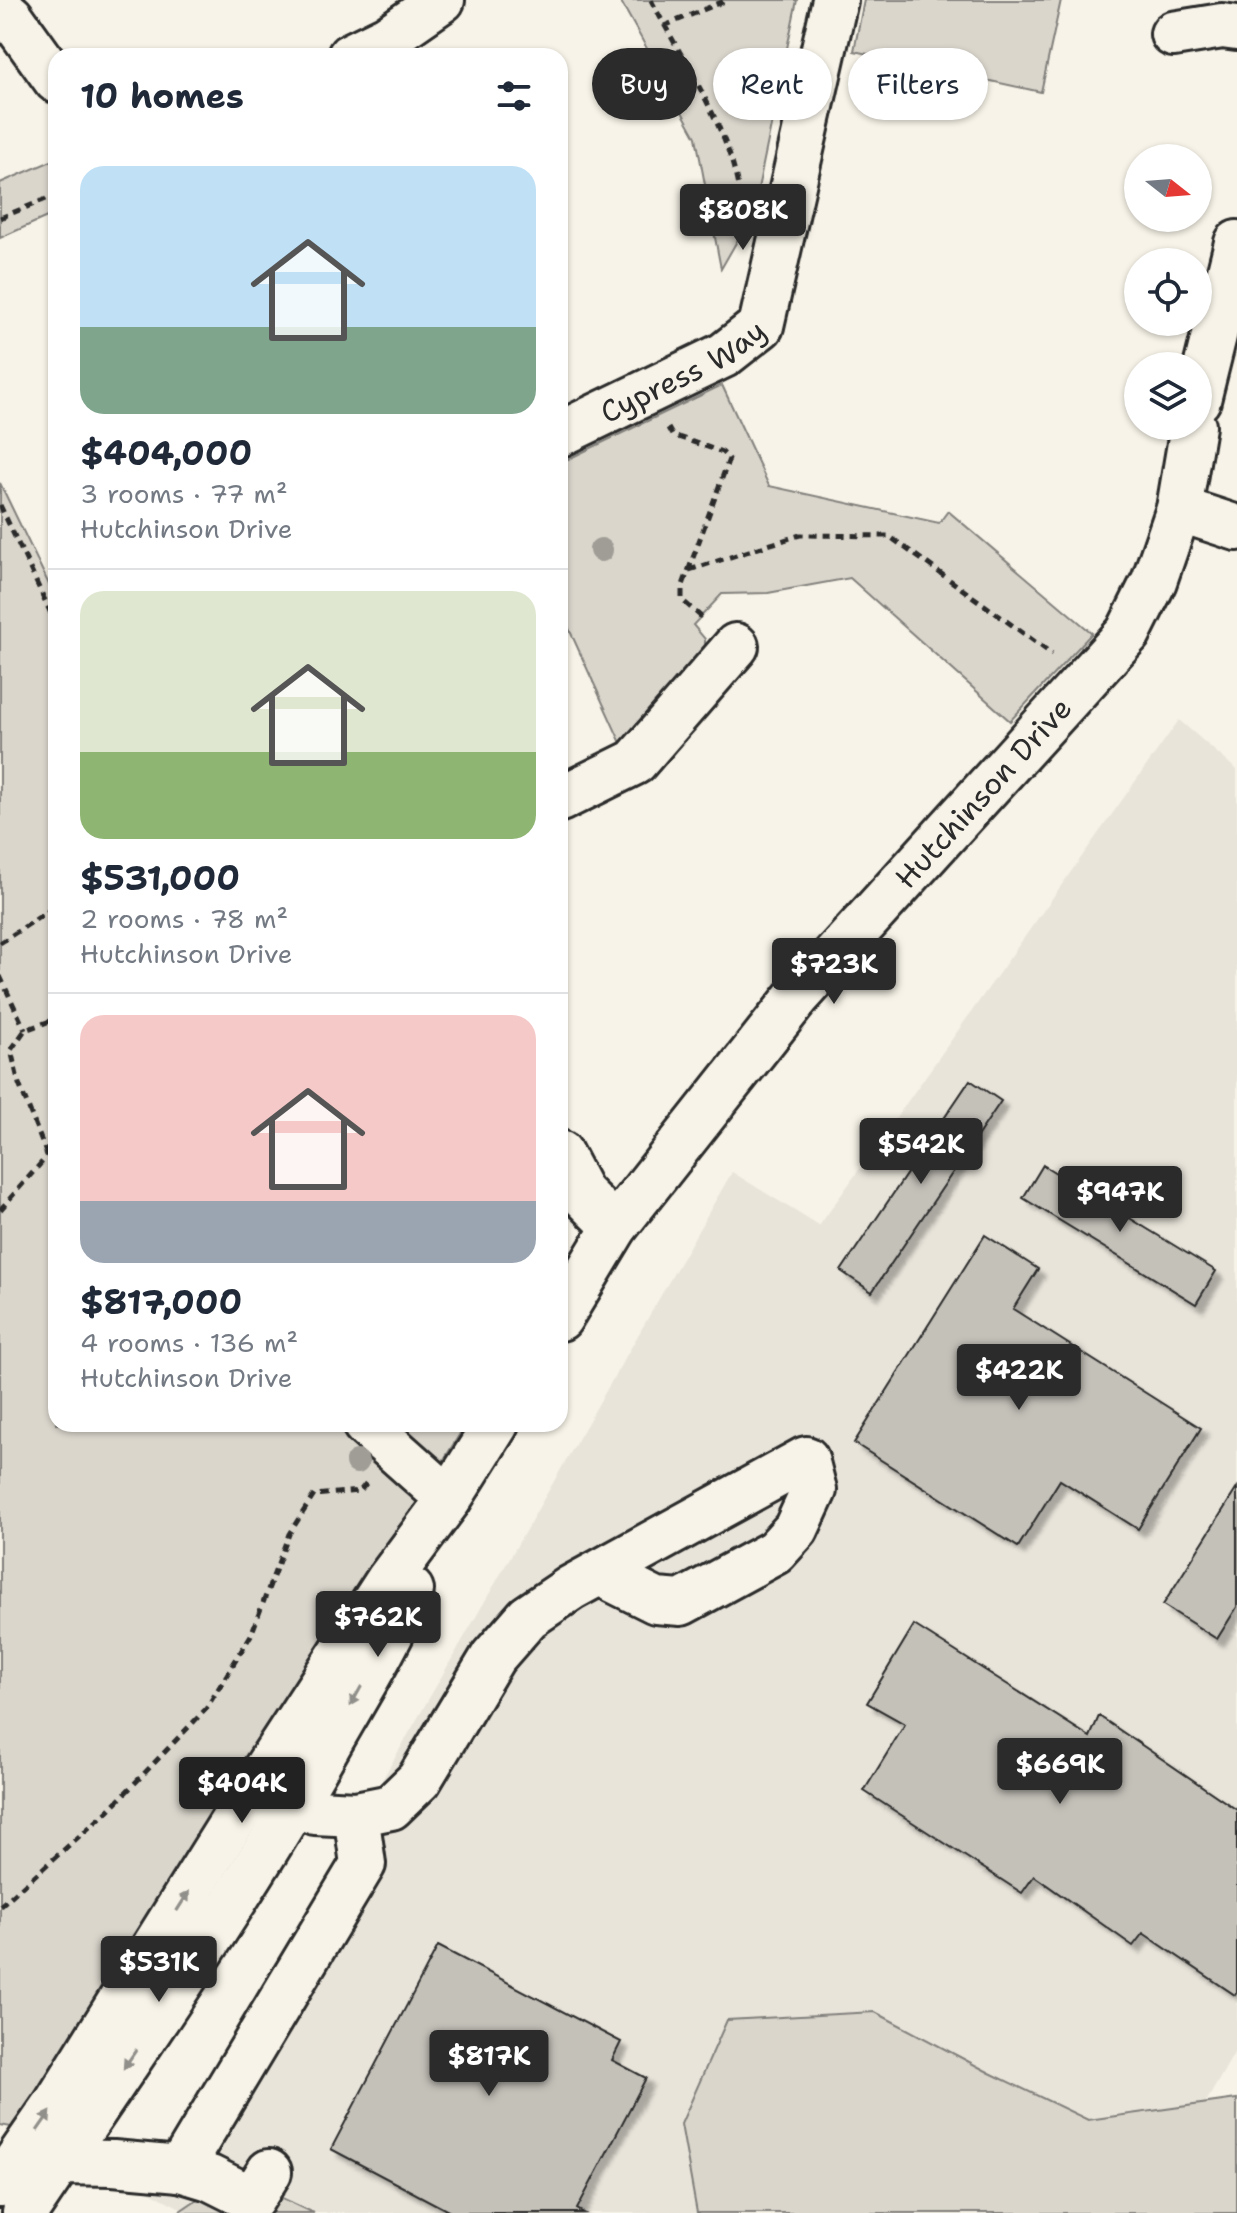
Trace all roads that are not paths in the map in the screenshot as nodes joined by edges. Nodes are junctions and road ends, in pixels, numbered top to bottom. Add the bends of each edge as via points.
1 (442, 0) edge
2 (835, 0) edge
3 (0, 8) edge
4 (1237, 28) edge
5 (1173, 34) dead end
6 (366, 48) edge
7 (48, 69) edge
8 (1237, 243) edge
9 (1210, 352) edge
10 (568, 430) edge
11 (1191, 440) edge
12 (1179, 509) junction
13 (1237, 528) edge
14 (736, 646) road end
15 (568, 795) edge
16 (568, 1168) edge
17 (615, 1227) junction
18 (568, 1305) edge
19 (491, 1432) edge
20 (380, 1436) edge
21 (449, 1499) junction
22 (600, 1573) dead end
23 (256, 1784) junction
24 (296, 1804) junction
25 (356, 1814) junction
26 (59, 2162) junction
27 (180, 2169) junction
28 (4, 2174) edge
29 (255, 2195) edge
30 (25, 2213) edge
31 (40, 2213) edge

1 - 6 street
2 - 10 street, Cypress Way via 761,326 724,355
3 - 7 street
4 - 5 street
8 - 9 street
11 - 12 street, Hutchinson Drive
12 - 13 street
12 - 17 street, Hutchinson Drive via 1154,581 1128,633 797,997
14 - 15 street via 635,762
16 - 17 street via 581,1193
17 - 18 street, Hutchinson Drive
19 - 21 street
20 - 21 street
21 - 23 street via 388,1581
21 -> 24 street via 407,1599
22 - 25 street via 528,1617 473,1689 419,1780 391,1807
23 - 24 street
28 -> 23 street via 56,2104
24 - 25 street via 315,1812
24 -> 26 street via 197,1961
25 - 27 street via 363,1864
26 - 27 street
26 - 30 street
26 - 31 street
27 - 29 street

